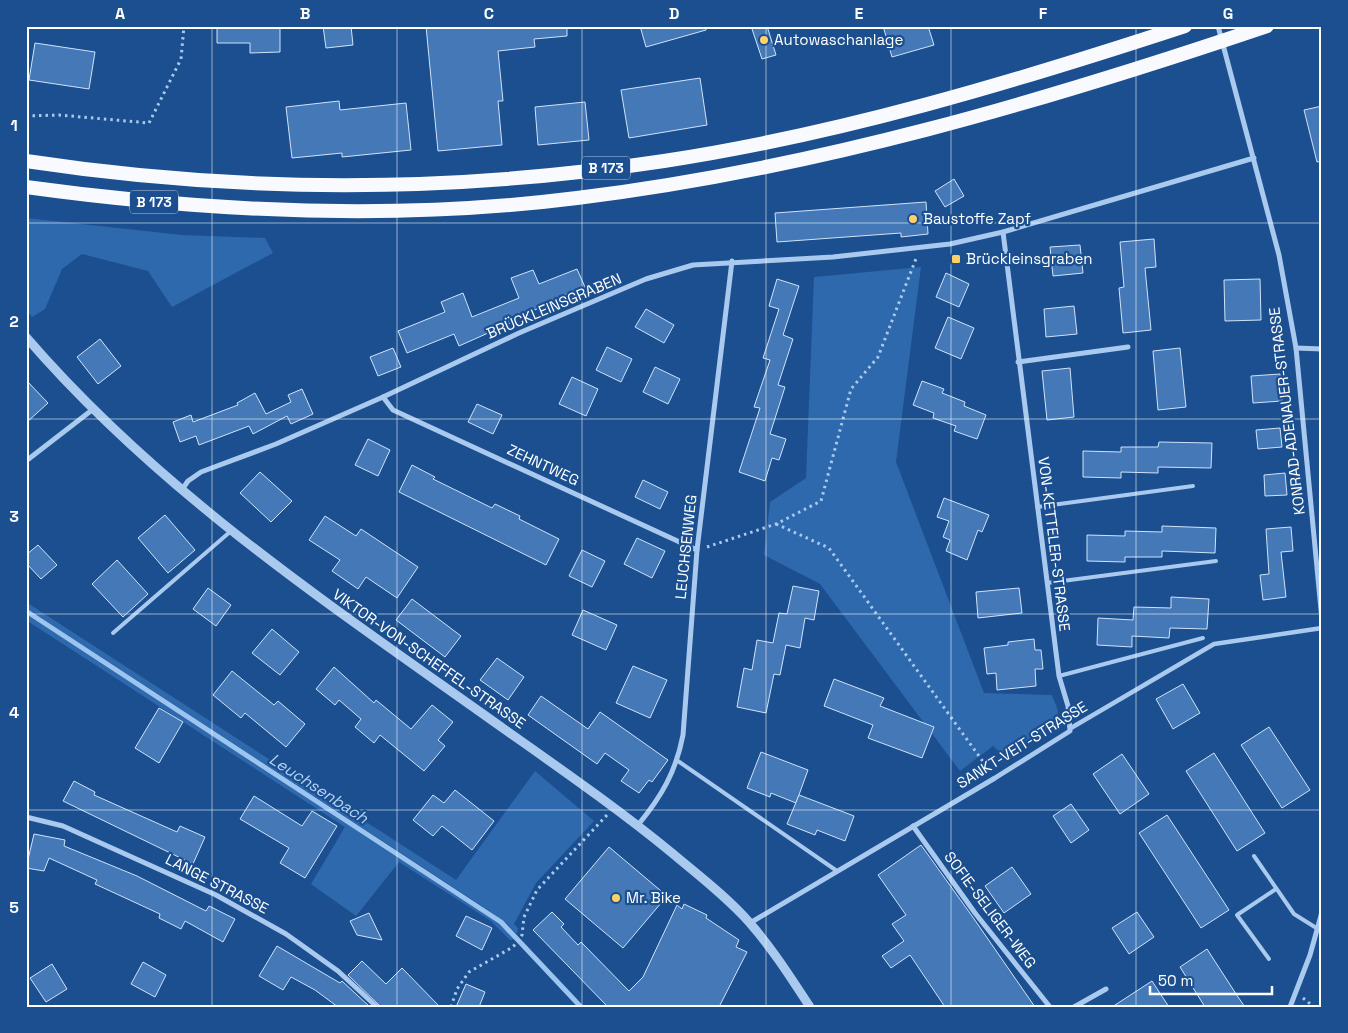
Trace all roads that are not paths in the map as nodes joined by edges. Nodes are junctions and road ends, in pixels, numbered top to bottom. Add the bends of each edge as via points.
1 (1185, 26) edge
2 (1218, 26) edge
3 (1266, 27) edge
4 (1254, 158) junction
5 (26, 161) edge
6 (26, 188) edge
7 (1003, 232) junction
8 (732, 261) junction
9 (26, 337) edge
10 (1128, 347) dead end
11 (1296, 348) junction
12 (1322, 349) edge
13 (1018, 362) junction
14 (383, 397) junction
15 (92, 410) junction
16 (26, 461) edge
17 (1193, 486) dead end
18 (181, 491) junction
19 (1037, 507) junction
20 (232, 530) junction
21 (697, 550) junction
22 (1216, 561) dead end
23 (1047, 583) junction
24 (1322, 620) edge
25 (1322, 628) edge
26 (113, 633) dead end
27 (1203, 638) dead end
28 (1059, 676) junction
29 (1071, 728) junction
30 (678, 761) junction
31 (26, 817) edge
32 (638, 825) junction
33 (913, 826) junction
34 (1254, 856) dead end
35 (837, 872) junction
36 (1276, 889) junction
37 (1322, 912) edge
38 (750, 923) junction
39 (1318, 929) junction
40 (1269, 959) dead end
41 (1106, 989) dead end
42 (377, 1007) edge
43 (810, 1007) edge
44 (1050, 1007) edge
45 (1074, 1007) edge
46 (1290, 1007) edge

1 - 5 highway, B 173 via 949,99 855,123 664,161 564,173 407,185 299,185 156,176
2 - 4 street, KONRAD-ADENAUER-STRASSE
3 - 6 highway, B 173 via 943,126 844,152 768,169 574,199 410,210 342,211 148,202
4 - 7 street, BRÜCKLEINSGRABEN
4 - 11 street, KONRAD-ADENAUER-STRASSE via 1279,255
7 - 8 street, BRÜCKLEINSGRABEN via 920,249
7 - 13 street, VON-KETTELER-STRASSE
8 - 14 street, BRÜCKLEINSGRABEN via 693,265 646,280 520,333
8 - 21 street, LEUCHSENWEG
9 - 15 street, VIKTOR-VON-SCHEFFEL-STRASSE
10 - 13 street
11 - 12 street
11 - 24 street, KONRAD-ADENAUER-STRASSE
13 - 19 street, VON-KETTELER-STRASSE
14 - 18 street, BRÜCKLEINSGRABEN via 276,444 201,472
14 - 21 street, ZEHNTWEG via 393,410
15 - 16 street
15 - 18 street, VIKTOR-VON-SCHEFFEL-STRASSE
17 - 19 lane
18 - 20 street, VIKTOR-VON-SCHEFFEL-STRASSE
19 - 23 street, VON-KETTELER-STRASSE
20 - 26 lane
20 - 32 street, VIKTOR-VON-SCHEFFEL-STRASSE via 303,586
21 - 30 street, LEUCHSENWEG via 683,735
22 - 23 lane
23 - 28 street, VON-KETTELER-STRASSE
25 - 29 street, SANKT-VEIT-STRASSE via 1214,644
27 - 28 lane
28 - 29 street, VON-KETTELER-STRASSE
29 - 33 street, SANKT-VEIT-STRASSE
30 - 32 street, LEUCHSENWEG via 662,794
30 - 35 lane
31 - 42 street, LANGE STRASSE via 62,826 224,899 286,934 338,971
32 - 38 street, VIKTOR-VON-SCHEFFEL-STRASSE via 711,885
33 - 35 street, SANKT-VEIT-STRASSE
33 - 44 street, SOFIE-SELIGER-WEG via 975,913
34 - 36 lane
35 - 38 street, SANKT-VEIT-STRASSE
36 - 39 lane via 1294,914
36 - 40 lane via 1237,915
37 - 39 street
38 - 43 street, VIKTOR-VON-SCHEFFEL-STRASSE
39 - 46 street
41 - 45 street

